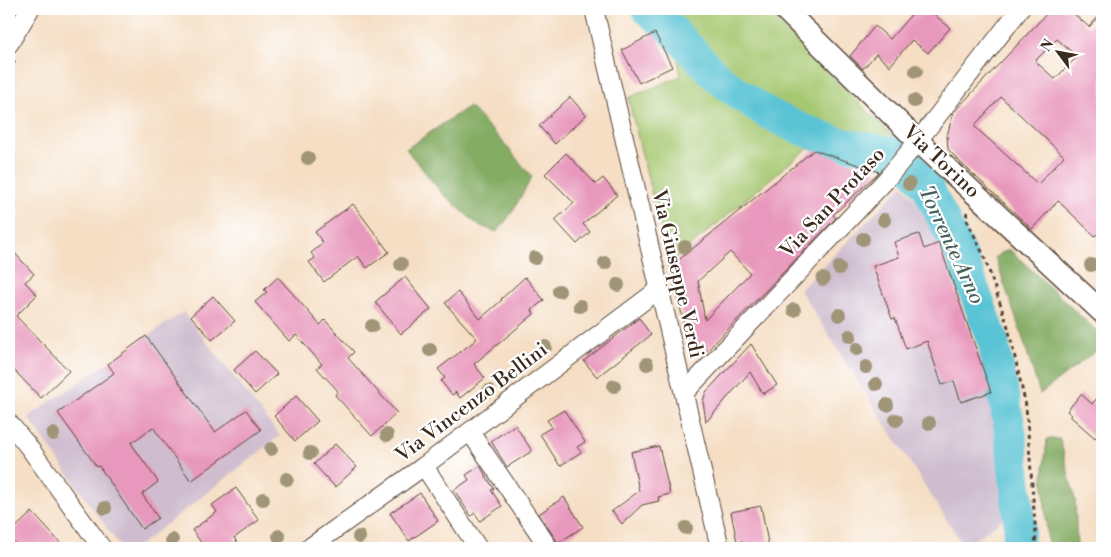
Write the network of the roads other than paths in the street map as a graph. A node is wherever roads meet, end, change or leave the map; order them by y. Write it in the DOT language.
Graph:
graph roads {
  1 [pos="30,9"];
  2 [pos="784,9"];
  3 [pos="1020,9"];
  4 [pos="594,10"];
  5 [pos="9,44"];
  6 [pos="914,146"];
  7 [pos="658,290"];
  8 [pos="1102,312"];
  9 [pos="684,393"];
  10 [pos="9,423"];
  11 [pos="470,432"];
  12 [pos="424,466"];
  13 [pos="102,548"];
  14 [pos="309,548"];
  15 [pos="478,548"];
  16 [pos="548,548"];
  17 [pos="720,548"];
  1 -- 5 [label="street"];
  2 -- 6 [label="main road, Via Torino"];
  3 -- 6 [label="street, Via San Protaso"];
  4 -- 7 [label="street, Via Giuseppe Verdi"];
  6 -- 8 [label="main road, Via Torino"];
  6 -- 9 [label="street, Via San Protaso"];
  7 -- 9 [label="street, Via Giuseppe Verdi"];
  7 -- 11 [label="street, Via Vincenzo Bellini"];
  9 -- 17 [label="street, Via Giuseppe Verdi"];
  10 -- 13 [label="street"];
  11 -- 12 [label="street, Via Vincenzo Bellini"];
  11 -- 16 [label="street"];
  12 -- 14 [label="street, Via Vincenzo Bellini"];
  12 -- 15 [label="street"];
}
